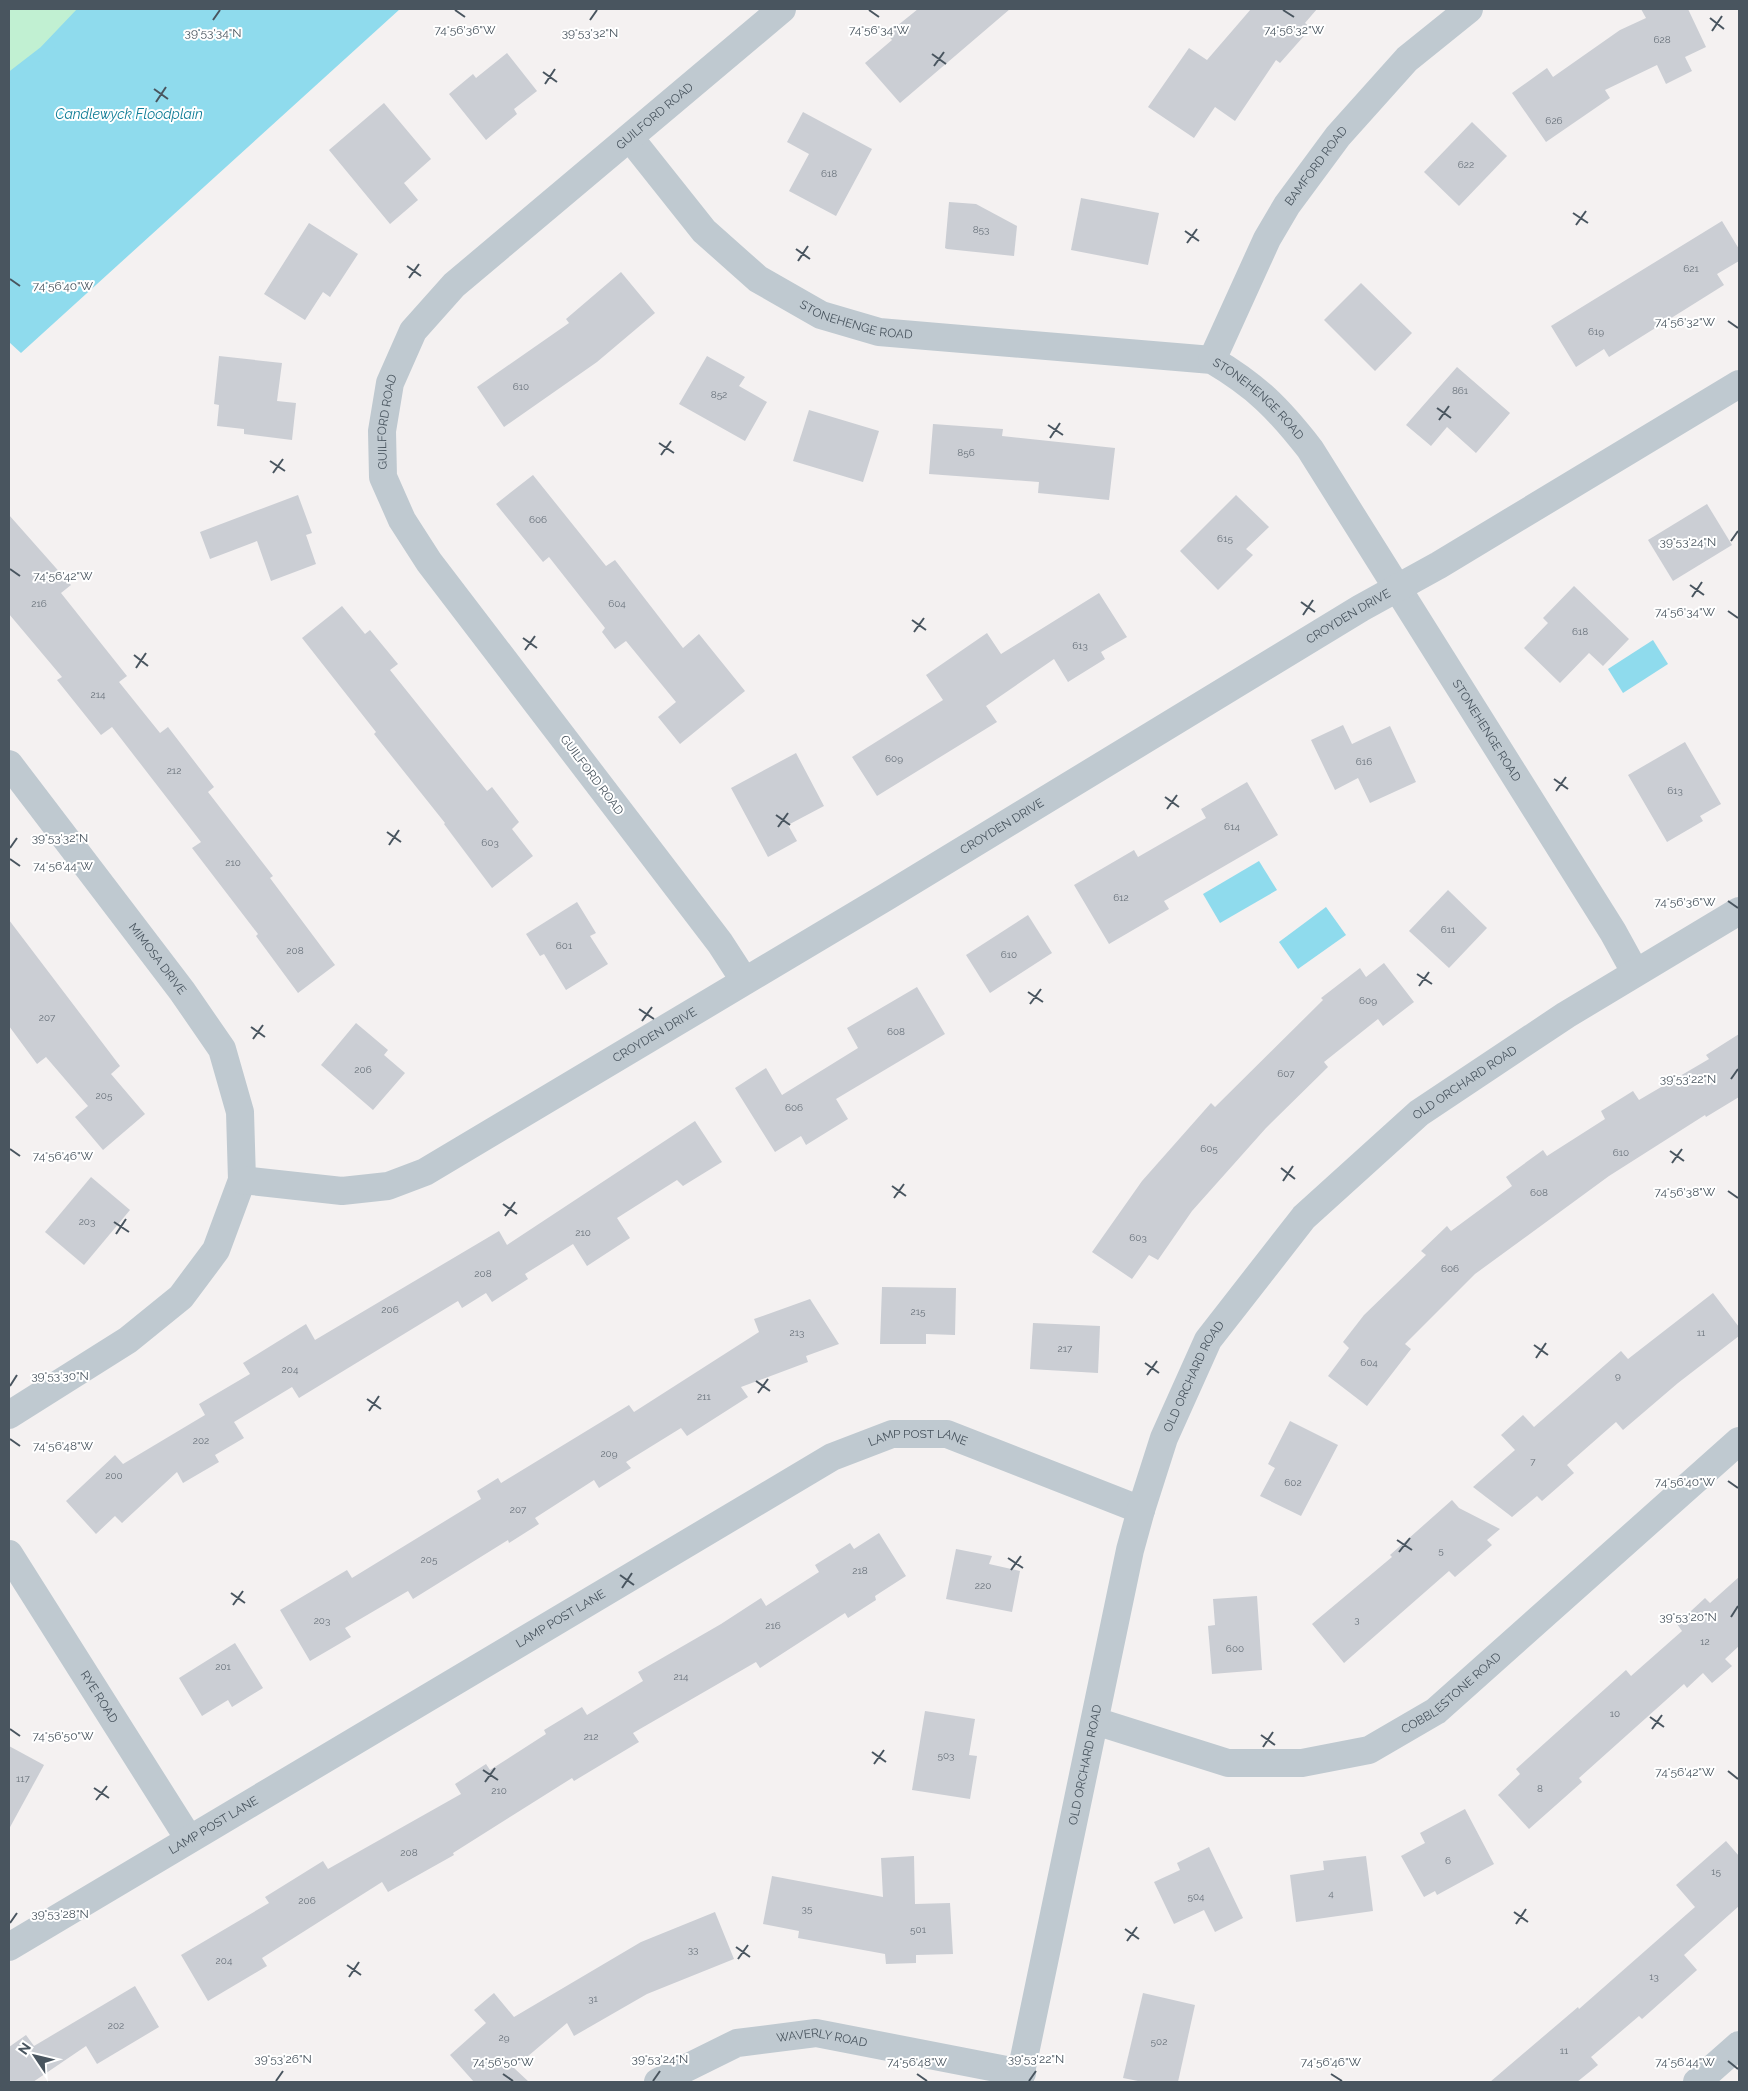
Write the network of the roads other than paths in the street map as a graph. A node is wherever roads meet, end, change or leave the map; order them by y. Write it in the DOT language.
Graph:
graph roads {
  1 [pos="782,9"];
  2 [pos="1469,9"];
  3 [pos="630,138"];
  4 [pos="1212,360"];
  5 [pos="1739,384"];
  6 [pos="1397,588"];
  7 [pos="9,764"];
  8 [pos="1739,911"];
  9 [pos="1635,972"];
  10 [pos="744,980"];
  11 [pos="242,1180"];
  12 [pos="9,1415"];
  13 [pos="1739,1441"];
  14 [pos="1141,1510"];
  15 [pos="9,1554"];
  16 [pos="1095,1721"];
  17 [pos="189,1839"];
  18 [pos="9,1947"];
  19 [pos="1739,2045"];
  20 [pos="1021,2078"];
  21 [pos="658,2082"];
  22 [pos="1697,2082"];
  1 -- 3 [label="street, GUILFORD ROAD"];
  2 -- 4 [label="street, BAMFORD ROAD"];
  3 -- 4 [label="street, STONEHENGE ROAD"];
  3 -- 10 [label="street, GUILFORD ROAD"];
  4 -- 6 [label="street, STONEHENGE ROAD"];
  5 -- 6 [label="street, CROYDEN DRIVE"];
  6 -- 9 [label="street, STONEHENGE ROAD"];
  6 -- 10 [label="street, CROYDEN DRIVE"];
  7 -- 11 [label="street, MIMOSA DRIVE"];
  8 -- 9 [label="street, OLD ORCHARD ROAD"];
  9 -- 14 [label="street, OLD ORCHARD ROAD"];
  10 -- 11 [label="street, CROYDEN DRIVE"];
  11 -- 12 [label="street"];
  13 -- 16 [label="street, COBBLESTONE ROAD"];
  14 -- 16 [label="street, OLD ORCHARD ROAD"];
  14 -- 17 [label="street, LAMP POST LANE"];
  15 -- 17 [label="street, RYE ROAD"];
  16 -- 20 [label="street, OLD ORCHARD ROAD"];
  17 -- 18 [label="street, LAMP POST LANE"];
  19 -- 22 [label="street"];
  20 -- 21 [label="street, WAVERLY ROAD"];
}
